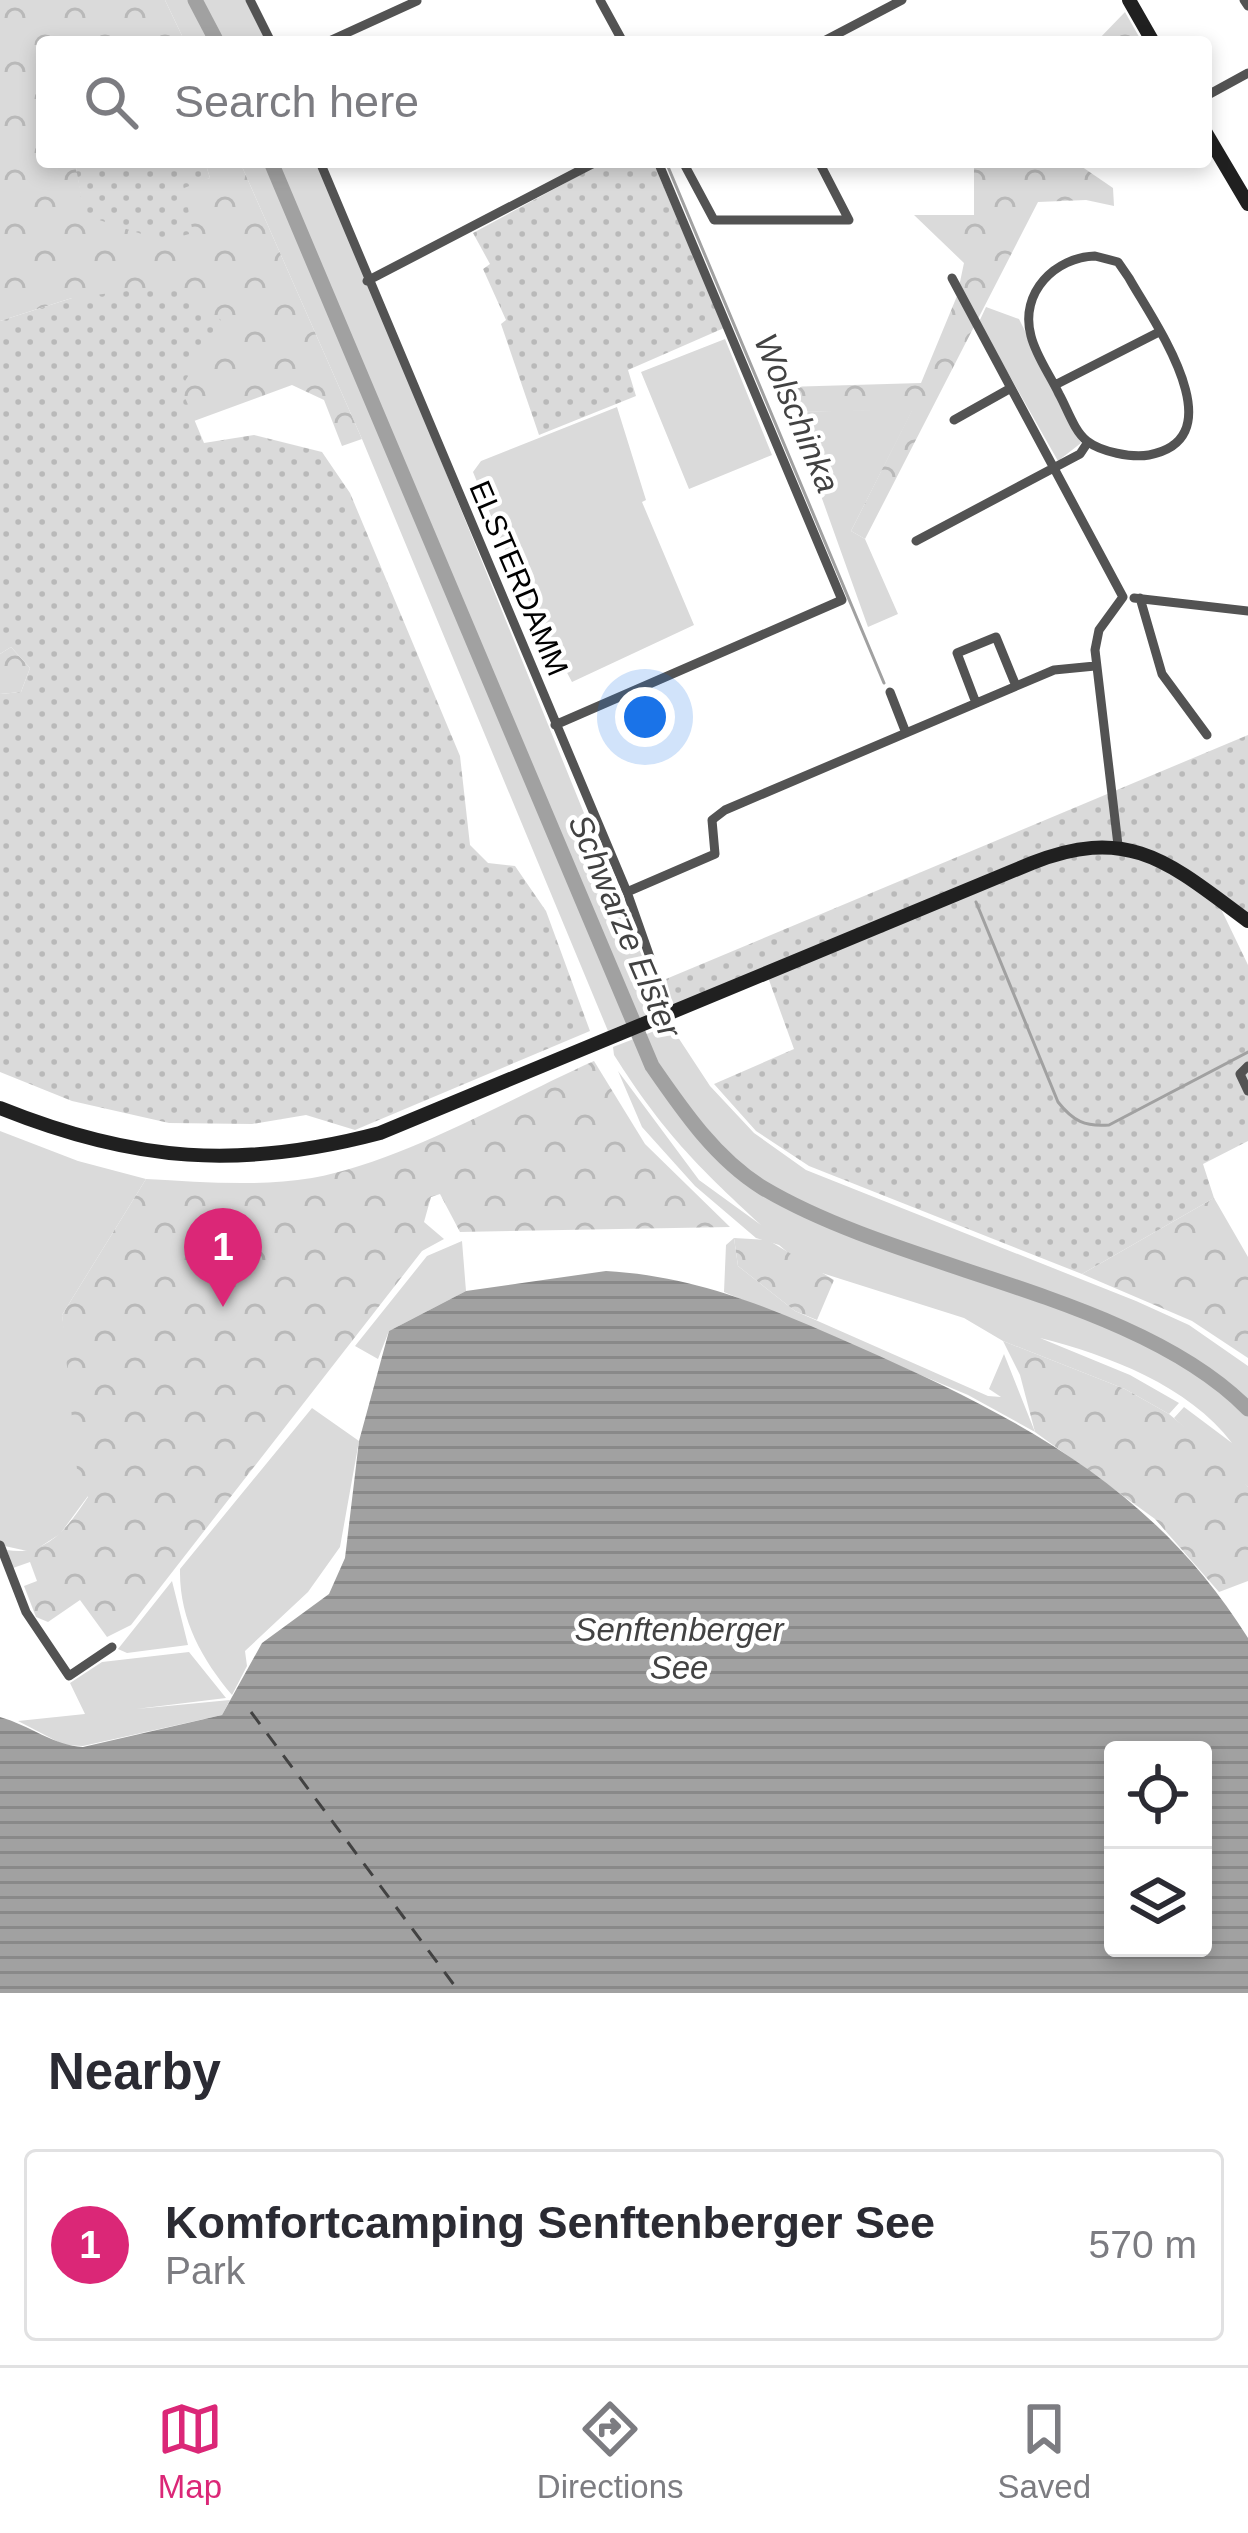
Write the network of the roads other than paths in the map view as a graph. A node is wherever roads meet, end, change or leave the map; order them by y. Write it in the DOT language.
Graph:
graph roads {
  1 [pos="250,0"];
  2 [pos="600,0"];
  3 [pos="902,0"];
  4 [pos="1129,0"];
  5 [pos="417,1"];
  6 [pos="268,36"];
  7 [pos="340,36"];
  8 [pos="620,36"];
  9 [pos="833,36"];
  10 [pos="1150,36"];
  11 [pos="1248,73"];
  12 [pos="1212,94"];
  13 [pos="1212,143"];
  14 [pos="322,168"];
  15 [pos="584,168"];
  16 [pos="661,168"];
  17 [pos="686,168"];
  18 [pos="822,168"];
  19 [pos="1248,204"];
  20 [pos="952,278"];
  21 [pos="367,281"];
  22 [pos="1159,332"];
  23 [pos="1055,385"];
  24 [pos="1011,388"];
  25 [pos="954,420"];
  26 [pos="1088,442"];
  27 [pos="1054,469"];
  28 [pos="916,541"];
  29 [pos="1123,597"];
  30 [pos="1140,598"];
  31 [pos="1248,611"];
  32 [pos="1095,666"];
  33 [pos="1016,686"];
  34 [pos="890,692"];
  35 [pos="976,703"];
  36 [pos="555,725"];
  37 [pos="906,734"];
  38 [pos="1208,735"];
  39 [pos="1118,845"];
  40 [pos="626,892"];
  41 [pos="1248,920"];
  42 [pos="664,1017"];
  43 [pos="1248,1066"];
  44 [pos="1248,1091"];
  45 [pos="0,1108"];
  46 [pos="0,1545"];
  47 [pos="112,1647"];
  1 -- 6 [label="street"];
  2 -- 8 [label="street"];
  3 -- 9 [label="street"];
  4 -- 10 [label="street"];
  5 -- 7 [label="street"];
  11 -- 12 [label="street"];
  13 -- 19 [label="street"];
  14 -- 21 [label="street, ELSTERDAMM"];
  15 -- 21 [label="street"];
  16 -- 36 [label="street"];
  17 -- 18 [label="street"];
  20 -- 24 [label="street"];
  21 -- 36 [label="street, ELSTERDAMM"];
  22 -- 23 [label="street"];
  22 -- 23 [label="street"];
  22 -- 26 [label="street"];
  23 -- 26 [label="street"];
  24 -- 25 [label="street"];
  24 -- 27 [label="street"];
  26 -- 27 [label="street"];
  27 -- 28 [label="street"];
  27 -- 29 [label="street"];
  29 -- 30 [label="street"];
  29 -- 32 [label="street"];
  30 -- 31 [label="street"];
  30 -- 38 [label="street"];
  32 -- 33 [label="street"];
  32 -- 39 [label="street"];
  33 -- 35 [label="street"];
  33 -- 35 [label="street"];
  34 -- 37 [label="street"];
  35 -- 37 [label="street"];
  36 -- 40 [label="street, ELSTERDAMM"];
  37 -- 40 [label="street"];
  39 -- 41 [label="street"];
  39 -- 42 [label="street"];
  40 -- 42 [label="street, ELSTERDAMM"];
  42 -- 45 [label="street"];
  43 -- 44 [label="street"];
  46 -- 47 [label="street"];
}
